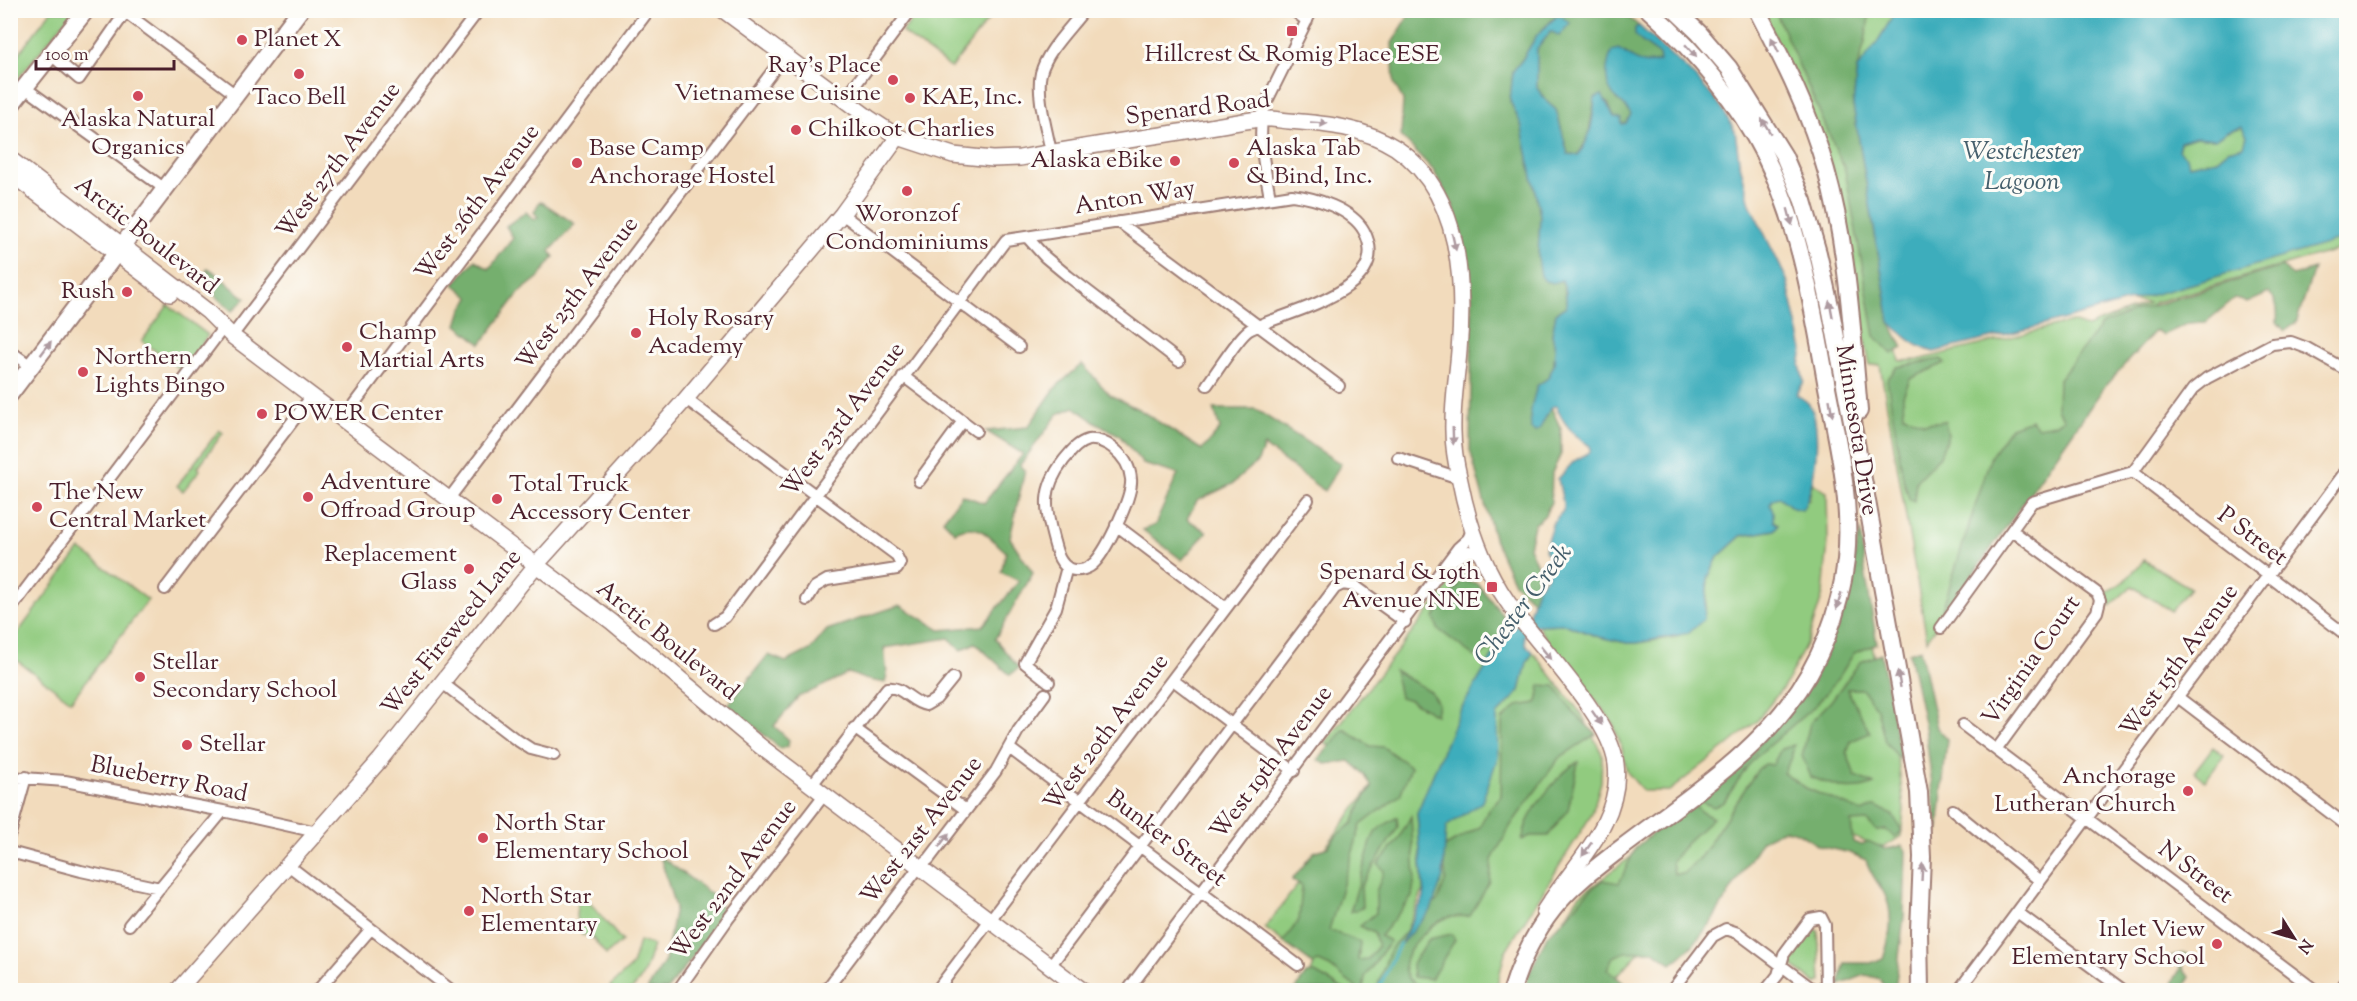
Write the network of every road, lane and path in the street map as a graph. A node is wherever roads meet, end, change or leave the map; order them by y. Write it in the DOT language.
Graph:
graph roads {
  1 [pos="86,10"];
  2 [pos="300,10"];
  3 [pos="479,10"];
  4 [pos="649,10"];
  5 [pos="723,10"];
  6 [pos="910,10"];
  7 [pos="1084,10"];
  8 [pos="1293,10"];
  9 [pos="1649,10"];
  10 [pos="1675,10"];
  11 [pos="1757,10"];
  12 [pos="126,11"];
  13 [pos="1309,16"];
  14 [pos="50,54"];
  15 [pos="784,56"];
  16 [pos="24,87"];
  17 [pos="236,95"];
  18 [pos="844,100"];
  19 [pos="10,106"];
  20 [pos="1261,118"];
  21 [pos="898,137"];
  22 [pos="1051,152"];
  23 [pos="10,159"];
  24 [pos="10,173"];
  25 [pos="165,189"];
  26 [pos="1270,198"];
  27 [pos="842,214"];
  28 [pos="1119,222"];
  29 [pos="1027,237"];
  30 [pos="1006,240"];
  31 [pos="119,250"];
  32 [pos="958,302"];
  33 [pos="1258,327"];
  34 [pos="228,332"];
  35 [pos="1019,346"];
  36 [pos="10,351"];
  37 [pos="1179,361"];
  38 [pos="32,366"];
  39 [pos="2346,370"];
  40 [pos="903,376"];
  41 [pos="1207,385"];
  42 [pos="1339,386"];
  43 [pos="10,394"];
  44 [pos="311,397"];
  45 [pos="686,399"];
  46 [pos="342,420"];
  47 [pos="963,421"];
  48 [pos="976,431"];
  49 [pos="1398,458"];
  50 [pos="2346,471"];
  51 [pos="2133,472"];
  52 [pos="1459,478"];
  53 [pos="919,481"];
  54 [pos="1865,490"];
  55 [pos="815,494"];
  56 [pos="448,500"];
  57 [pos="1308,500"];
  58 [pos="1116,525"];
  59 [pos="1473,528"];
  60 [pos="2013,531"];
  61 [pos="1482,554"];
  62 [pos="1450,561"];
  63 [pos="536,565"];
  64 [pos="1067,567"];
  65 [pos="2269,576"];
  66 [pos="165,589"];
  67 [pos="807,600"];
  68 [pos="1226,608"];
  69 [pos="10,610"];
  70 [pos="1405,622"];
  71 [pos="714,624"];
  72 [pos="1941,628"];
  73 [pos="2346,635"];
  74 [pos="953,678"];
  75 [pos="1173,681"];
  76 [pos="441,682"];
  77 [pos="1049,682"];
  78 [pos="1045,694"];
  79 [pos="2179,698"];
  80 [pos="1963,724"];
  81 [pos="1232,725"];
  82 [pos="854,729"];
  83 [pos="1009,748"];
  84 [pos="1997,749"];
  85 [pos="554,755"];
  86 [pos="1294,771"];
  87 [pos="10,777"];
  88 [pos="26,777"];
  89 [pos="811,786"];
  90 [pos="824,795"];
  91 [pos="1081,802"];
  92 [pos="966,810"];
  93 [pos="1953,810"];
  94 [pos="223,811"];
  95 [pos="2089,819"];
  96 [pos="2346,825"];
  97 [pos="317,832"];
  98 [pos="10,834"];
  99 [pos="1140,846"];
  100 [pos="10,852"];
  101 [pos="288,866"];
  102 [pos="920,867"];
  103 [pos="2040,881"];
  104 [pos="160,888"];
  105 [pos="1201,892"];
  106 [pos="2017,912"];
  107 [pos="990,920"];
  108 [pos="129,925"];
  109 [pos="370,930"];
  110 [pos="1919,930"];
  111 [pos="1526,951"];
  112 [pos="1298,965"];
  113 [pos="1780,965"];
  114 [pos="1050,966"];
  115 [pos="2346,980"];
  116 [pos="178,990"];
  117 [pos="318,990"];
  118 [pos="452,990"];
  119 [pos="678,990"];
  120 [pos="826,990"];
  121 [pos="937,990"];
  122 [pos="1082,990"];
  123 [pos="1128,990"];
  124 [pos="1512,990"];
  125 [pos="1672,990"];
  126 [pos="1766,990"];
  127 [pos="1814,990"];
  128 [pos="1826,990"];
  129 [pos="1912,990"];
  130 [pos="1920,990"];
  131 [pos="1959,990"];
  132 [pos="2122,990"];
  133 [pos="2315,990"];
  134 [pos="2339,990"];
  1 -- 14 [label="main road"];
  2 -- 17 [label="main road"];
  3 -- 34 [label="street, West 27th Avenue"];
  4 -- 46 [label="street, West 26th Avenue"];
  5 -- 15 [label="main road, Spenard Road"];
  6 -- 18 [label="street"];
  7 -- 22 [label="street"];
  8 -- 13 [label="street"];
  9 -- 111 [label="main road, Minnesota Drive, one-way"];
  54 -- 10 [label="main road, Minnesota Drive, one-way"];
  54 -- 11 [label="main road, one-way"];
  12 -- 14 [label="street"];
  12 -- 17 [label="street"];
  13 -- 20 [label="street"];
  14 -- 16 [label="main road"];
  15 -- 18 [label="main road, Spenard Road"];
  15 -- 56 [label="street, West 25th Avenue"];
  16 -- 19 [label="main road"];
  16 -- 25 [label="street"];
  17 -- 25 [label="main road"];
  18 -- 21 [label="main road, Spenard Road"];
  20 -- 22 [label="main road, Spenard Road"];
  20 -- 26 [label="street"];
  20 -- 52 [label="main road, Spenard Road, one-way"];
  21 -- 22 [label="main road, Spenard Road"];
  21 -- 27 [label="main road, West Fireweed Lane"];
  23 -- 31 [label="main road, Arctic Boulevard"];
  24 -- 31 [label="main road, Arctic Boulevard"];
  25 -- 31 [label="main road"];
  26 -- 28 [label="street, Anton Way"];
  26 -- 33 [label="street, Anton Way"];
  27 -- 32 [label="street"];
  27 -- 45 [label="main road, West Fireweed Lane"];
  28 -- 29 [label="street, Anton Way"];
  28 -- 33 [label="street"];
  29 -- 30 [label="street, Anton Way"];
  29 -- 37 [label="street"];
  30 -- 32 [label="street, West 23rd Avenue"];
  31 -- 34 [label="main road, Arctic Boulevard"];
  38 -- 31 [label="main road, one-way"];
  32 -- 35 [label="street"];
  32 -- 40 [label="street, West 23rd Avenue"];
  33 -- 41 [label="street, Anton Way"];
  33 -- 42 [label="street"];
  34 -- 44 [label="main road, Arctic Boulevard"];
  34 -- 69 [label="street, West 27th Avenue"];
  36 -- 38 [label="street"];
  38 -- 43 [label="main road"];
  39 -- 51 [label="street"];
  40 -- 47 [label="street"];
  40 -- 55 [label="street, West 23rd Avenue"];
  44 -- 46 [label="main road, Arctic Boulevard"];
  44 -- 66 [label="street"];
  45 -- 55 [label="street"];
  45 -- 63 [label="main road, West Fireweed Lane"];
  46 -- 56 [label="main road, Arctic Boulevard"];
  47 -- 48 [label="street"];
  47 -- 53 [label="street"];
  49 -- 52 [label="street"];
  50 -- 65 [label="street, West 15th Avenue"];
  51 -- 60 [label="street"];
  51 -- 65 [label="street, P Street"];
  52 -- 59 [label="main road, Spenard Road"];
  110 -- 54 [label="main road, Minnesota Drive, one-way"];
  55 -- 67 [label="street"];
  55 -- 71 [label="street, West 23rd Avenue"];
  56 -- 63 [label="main road, Arctic Boulevard"];
  57 -- 68 [label="street, West 20th Avenue"];
  58 -- 64 [label="street"];
  58 -- 64 [label="street"];
  58 -- 68 [label="street"];
  59 -- 61 [label="main road, Spenard Road"];
  59 -- 62 [label="street, West 19th Avenue"];
  60 -- 72 [label="street"];
  60 -- 84 [label="street, Virginia Court"];
  61 -- 62 [label="street"];
  61 -- 111 [label="main road, Spenard Road, one-way"];
  62 -- 70 [label="street, West 19th Avenue"];
  63 -- 76 [label="main road, West Fireweed Lane"];
  63 -- 89 [label="main road, Arctic Boulevard"];
  64 -- 77 [label="street"];
  65 -- 73 [label="street, P Street"];
  65 -- 79 [label="street, West 15th Avenue"];
  68 -- 75 [label="street, West 20th Avenue"];
  70 -- 81 [label="street"];
  70 -- 86 [label="street, West 19th Avenue"];
  74 -- 82 [label="street, West 22nd Avenue"];
  75 -- 81 [label="street"];
  75 -- 91 [label="street, West 20th Avenue"];
  76 -- 85 [label="street"];
  76 -- 97 [label="main road, West Fireweed Lane"];
  78 -- 83 [label="street, West 21st Avenue"];
  79 -- 95 [label="street, West 15th Avenue"];
  79 -- 96 [label="street"];
  80 -- 84 [label="street, N Street"];
  81 -- 86 [label="street"];
  81 -- 99 [label="street"];
  82 -- 89 [label="street, West 22nd Avenue"];
  82 -- 92 [label="street"];
  83 -- 91 [label="street, Bunker Street"];
  83 -- 92 [label="street, West 21st Avenue"];
  84 -- 95 [label="street, N Street"];
  86 -- 105 [label="street, West 19th Avenue"];
  87 -- 88 [label="street, Blueberry Road"];
  88 -- 94 [label="street, Blueberry Road"];
  88 -- 98 [label="street"];
  89 -- 90 [label="main road, Arctic Boulevard"];
  90 -- 102 [label="main road, Arctic Boulevard"];
  90 -- 119 [label="street, West 22nd Avenue"];
  91 -- 99 [label="street, Bunker Street"];
  91 -- 107 [label="street, West 20th Avenue"];
  102 -- 92 [label="street, West 21st Avenue, one-way"];
  93 -- 103 [label="street"];
  94 -- 97 [label="street, Blueberry Road"];
  94 -- 104 [label="street"];
  95 -- 103 [label="street, West 15th Avenue"];
  95 -- 133 [label="street, N Street"];
  97 -- 101 [label="main road, West Fireweed Lane"];
  99 -- 105 [label="street, Bunker Street"];
  99 -- 114 [label="street"];
  100 -- 104 [label="street"];
  101 -- 109 [label="street"];
  101 -- 116 [label="main road, West Fireweed Lane"];
  102 -- 107 [label="main road, Arctic Boulevard"];
  102 -- 120 [label="street, West 21st Avenue"];
  103 -- 106 [label="street, West 15th Avenue"];
  104 -- 108 [label="street"];
  105 -- 112 [label="street, Bunker Street"];
  105 -- 123 [label="street, West 19th Avenue"];
  106 -- 131 [label="street, West 15th Avenue"];
  106 -- 132 [label="street"];
  107 -- 114 [label="main road, Arctic Boulevard"];
  107 -- 121 [label="street, West 20th Avenue"];
  109 -- 117 [label="street"];
  109 -- 118 [label="street"];
  110 -- 129 [label="main road"];
  110 -- 130 [label="main road, Minnesota Drive"];
  111 -- 124 [label="main road, Minnesota Drive"];
  113 -- 125 [label="street"];
  113 -- 126 [label="street"];
  113 -- 127 [label="street"];
  113 -- 128 [label="street"];
  114 -- 122 [label="main road, Arctic Boulevard"];
  115 -- 134 [label="street"];
}
